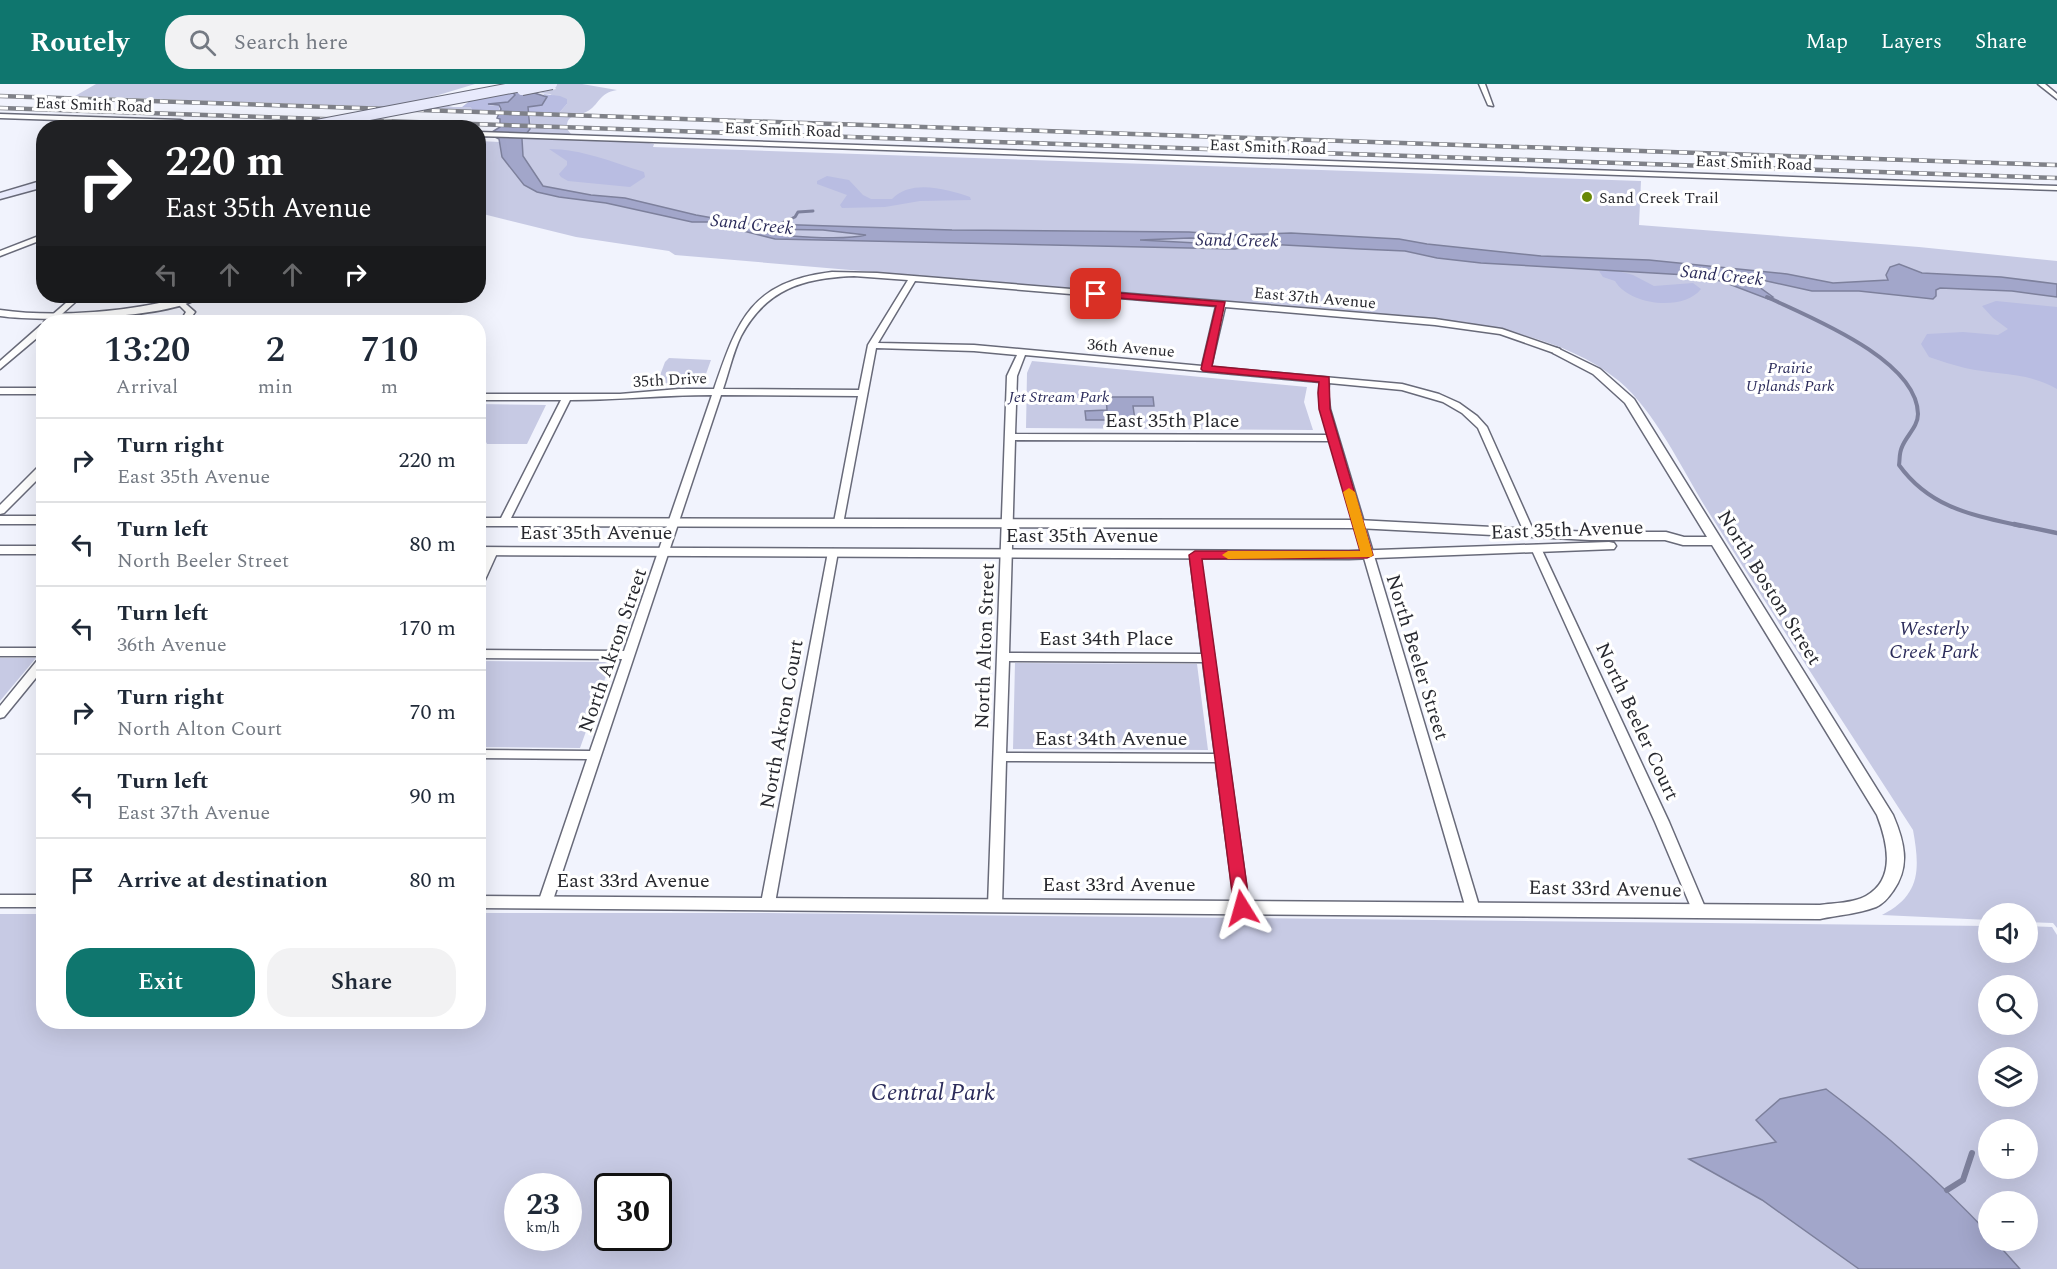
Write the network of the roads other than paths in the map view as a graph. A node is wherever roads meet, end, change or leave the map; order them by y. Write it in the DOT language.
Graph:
graph roads {
  1 [pos="532,84"];
  2 [pos="552,84"];
  3 [pos="1482,84"];
  4 [pos="2041,84"];
  5 [pos="2057,97"];
  6 [pos="1491,105"];
  7 [pos="0,116"];
  8 [pos="120,120"];
  9 [pos="343,120"];
  10 [pos="365,120"];
  11 [pos="0,122"];
  12 [pos="36,123"];
  13 [pos="486,134"];
  14 [pos="36,180"];
  15 [pos="36,185"];
  16 [pos="2057,188"];
  17 [pos="0,189"];
  18 [pos="0,196"];
  19 [pos="36,239"];
  20 [pos="0,254"];
  21 [pos="850,273"];
  22 [pos="913,278"];
  23 [pos="70,303"];
  24 [pos="170,303"];
  25 [pos="181,303"];
  26 [pos="1221,304"];
  27 [pos="0,312"];
  28 [pos="56,315"];
  29 [pos="110,315"];
  30 [pos="110,315"];
  31 [pos="189,315"];
  32 [pos="36,334"];
  33 [pos="872,345"];
  34 [pos="1557,351"];
  35 [pos="1022,352"];
  36 [pos="0,366"];
  37 [pos="1206,369"];
  38 [pos="1325,380"];
  39 [pos="0,391"];
  40 [pos="36,391"];
  41 [pos="718,392"];
  42 [pos="863,393"];
  43 [pos="486,397"];
  44 [pos="567,397"];
  45 [pos="1010,437"];
  46 [pos="1334,438"];
  47 [pos="36,474"];
  48 [pos="0,511"];
  49 [pos="0,520"];
  50 [pos="36,520"];
  51 [pos="674,521"];
  52 [pos="486,522"];
  53 [pos="504,522"];
  54 [pos="839,522"];
  55 [pos="1007,523"];
  56 [pos="1358,524"];
  57 [pos="1529,532"];
  58 [pos="1683,541"];
  59 [pos="1715,541"];
  60 [pos="1536,548"];
  61 [pos="0,550"];
  62 [pos="36,550"];
  63 [pos="486,551"];
  64 [pos="494,551"];
  65 [pos="664,552"];
  66 [pos="833,552"];
  67 [pos="1006,554"];
  68 [pos="1195,555"];
  69 [pos="1367,555"];
  70 [pos="486,566"];
  71 [pos="0,652"];
  72 [pos="36,652"];
  73 [pos="486,654"];
  74 [pos="629,655"];
  75 [pos="1003,657"];
  76 [pos="1209,658"];
  77 [pos="36,670"];
  78 [pos="0,714"];
  79 [pos="486,754"];
  80 [pos="595,755"];
  81 [pos="1000,757"];
  82 [pos="1222,758"];
  83 [pos="1893,879"];
  84 [pos="0,901"];
  85 [pos="36,901"];
  86 [pos="486,902"];
  87 [pos="545,903"];
  88 [pos="768,903"];
  89 [pos="995,906"];
  90 [pos="1242,908"];
  91 [pos="1473,909"];
  92 [pos="1700,912"];
  1 -- 9 [label="main road, bridge"];
  2 -- 10 [label="main road, bridge"];
  3 -- 6 [label="street"];
  4 -- 5 [label="street"];
  7 -- 8 [label="street, East Smith Road"];
  11 -- 12 [label="street, East Smith Road"];
  13 -- 16 [label="street, East Smith Road"];
  14 -- 17 [label="main road"];
  15 -- 18 [label="main road"];
  19 -- 20 [label="street"];
  21 -- 22 [label="street, East 37th Avenue"];
  21 -- 41 [label="street, North Akron Street"];
  22 -- 26 [label="street, East 37th Avenue"];
  22 -- 33 [label="street"];
  23 -- 28 [label="street"];
  24 -- 29 [label="street"];
  25 -- 31 [label="street"];
  26 -- 34 [label="street, East 37th Avenue"];
  26 -- 37 [label="street"];
  27 -- 28 [label="street"];
  28 -- 30 [label="street"];
  32 -- 36 [label="street"];
  33 -- 35 [label="street, 36th Avenue"];
  33 -- 42 [label="street"];
  34 -- 59 [label="street, North Boston Street"];
  35 -- 37 [label="street, 36th Avenue"];
  35 -- 45 [label="street, North Alton Street"];
  37 -- 38 [label="street, 36th Avenue"];
  38 -- 46 [label="street, North Beeler Street"];
  38 -- 57 [label="street, 36th Avenue"];
  39 -- 40 [label="street"];
  41 -- 42 [label="street, 35th Drive"];
  41 -- 44 [label="street, 35th Drive"];
  41 -- 51 [label="street, North Akron Street"];
  42 -- 54 [label="street"];
  43 -- 44 [label="street, 35th Drive"];
  44 -- 53 [label="street"];
  45 -- 46 [label="street, East 35th Place"];
  45 -- 55 [label="street, North Alton Street"];
  46 -- 56 [label="street, North Beeler Street"];
  47 -- 48 [label="street"];
  49 -- 50 [label="street"];
  51 -- 53 [label="street, East 35th Avenue"];
  51 -- 54 [label="street, East 35th Avenue"];
  51 -- 65 [label="street, North Akron Street"];
  52 -- 53 [label="street, East 35th Avenue"];
  54 -- 55 [label="street, East 35th Avenue"];
  55 -- 56 [label="street, East 35th Avenue"];
  55 -- 67 [label="street, North Alton Street"];
  56 -- 57 [label="street, East 35th Avenue"];
  56 -- 69 [label="street, North Beeler Street"];
  57 -- 58 [label="street, East 35th Avenue"];
  58 -- 59 [label="street, East 35th Avenue"];
  58 -- 60 [label="street, East 35th Avenue"];
  59 -- 83 [label="street, North Boston Street"];
  60 -- 69 [label="street, East 35th Avenue"];
  60 -- 92 [label="street, North Beeler Court"];
  61 -- 62 [label="street"];
  63 -- 64 [label="street, East 35th Avenue"];
  64 -- 65 [label="street, East 35th Avenue"];
  64 -- 70 [label="street"];
  65 -- 66 [label="street, East 35th Avenue"];
  65 -- 74 [label="street, North Akron Street"];
  66 -- 67 [label="street, East 35th Avenue"];
  66 -- 88 [label="street, North Akron Court"];
  67 -- 68 [label="street, East 35th Avenue"];
  67 -- 75 [label="street, North Alton Street"];
  68 -- 69 [label="street, East 35th Avenue"];
  68 -- 76 [label="street"];
  69 -- 91 [label="street, North Beeler Street"];
  71 -- 72 [label="street"];
  73 -- 74 [label="street"];
  74 -- 80 [label="street, North Akron Street"];
  75 -- 76 [label="street, East 34th Place"];
  75 -- 81 [label="street, North Alton Street"];
  76 -- 82 [label="street"];
  77 -- 78 [label="street"];
  79 -- 80 [label="street"];
  80 -- 87 [label="street, North Akron Street"];
  81 -- 82 [label="street, East 34th Avenue"];
  81 -- 89 [label="street, North Alton Street"];
  82 -- 90 [label="street"];
  83 -- 92 [label="street, East 33rd Avenue"];
  84 -- 85 [label="street"];
  86 -- 87 [label="street, East 33rd Avenue"];
  87 -- 88 [label="street, East 33rd Avenue"];
  88 -- 89 [label="street, East 33rd Avenue"];
  89 -- 90 [label="street, East 33rd Avenue"];
  90 -- 91 [label="street, East 33rd Avenue"];
  91 -- 92 [label="street, East 33rd Avenue"];
}
